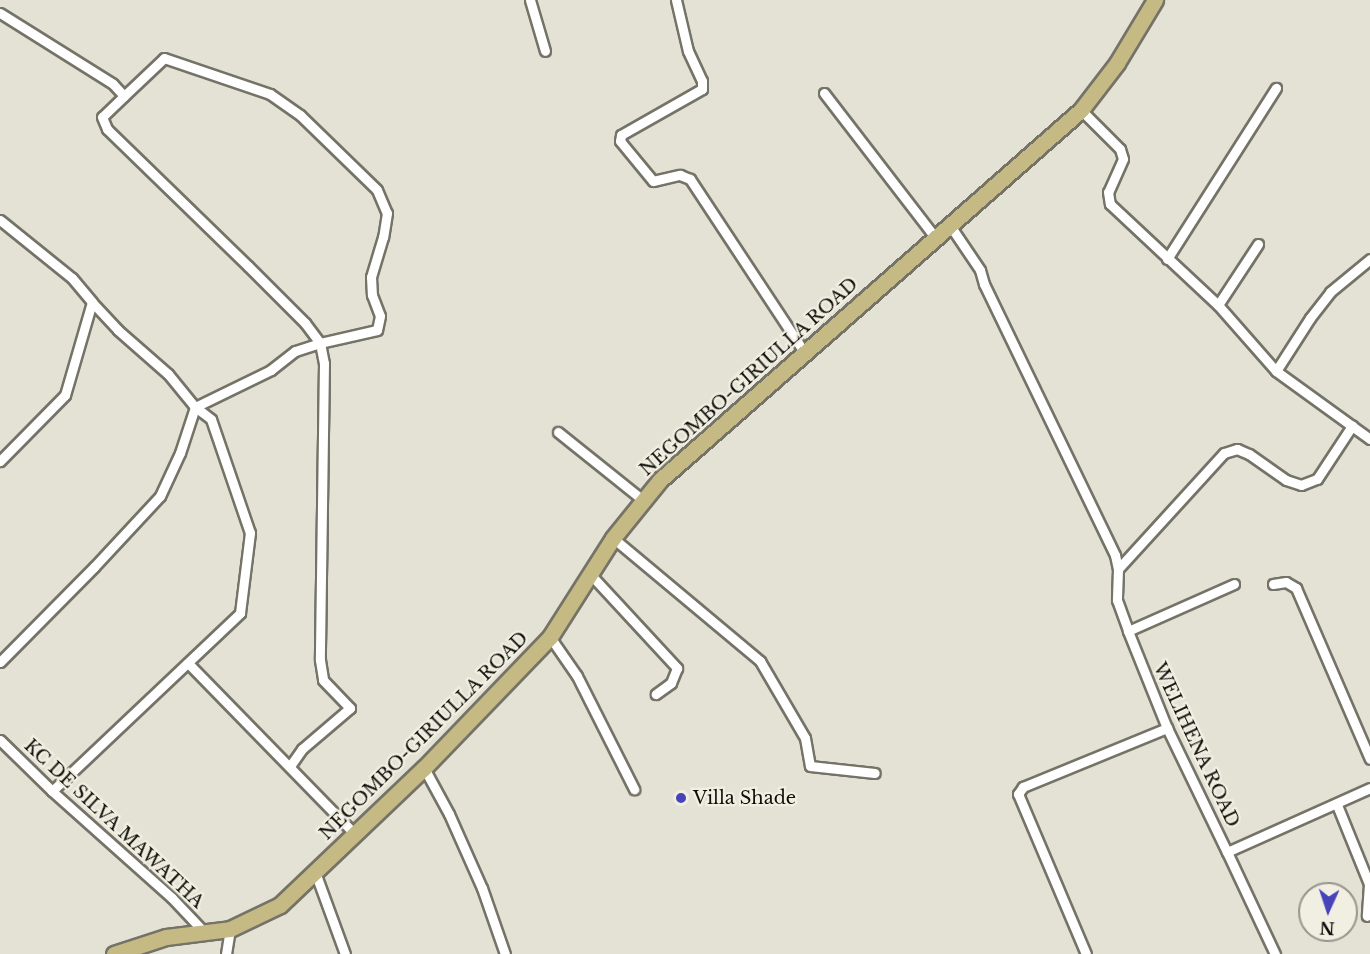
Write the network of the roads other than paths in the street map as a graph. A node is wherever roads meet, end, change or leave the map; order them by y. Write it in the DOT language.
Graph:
graph roads {
  1 [pos="530,0"];
  2 [pos="676,0"];
  3 [pos="1155,0"];
  4 [pos="0,13"];
  5 [pos="545,51"];
  6 [pos="1276,88"];
  7 [pos="824,93"];
  8 [pos="124,96"];
  9 [pos="1080,110"];
  10 [pos="0,220"];
  11 [pos="949,224"];
  12 [pos="935,237"];
  13 [pos="1258,244"];
  14 [pos="1167,259"];
  15 [pos="1370,259"];
  16 [pos="92,302"];
  17 [pos="1218,304"];
  18 [pos="320,343"];
  19 [pos="804,352"];
  20 [pos="1276,371"];
  21 [pos="195,407"];
  22 [pos="1352,426"];
  23 [pos="558,432"];
  24 [pos="1370,439"];
  25 [pos="0,461"];
  26 [pos="643,500"];
  27 [pos="613,538"];
  28 [pos="1118,569"];
  29 [pos="591,575"];
  30 [pos="1234,584"];
  31 [pos="1273,585"];
  32 [pos="1128,631"];
  33 [pos="550,637"];
  34 [pos="0,662"];
  35 [pos="188,663"];
  36 [pos="656,694"];
  37 [pos="1167,729"];
  38 [pos="0,740"];
  39 [pos="1370,759"];
  40 [pos="290,766"];
  41 [pos="424,768"];
  42 [pos="875,773"];
  43 [pos="1370,788"];
  44 [pos="634,789"];
  45 [pos="52,791"];
  46 [pos="1337,805"];
  47 [pos="355,834"];
  48 [pos="1227,852"];
  49 [pos="315,872"];
  50 [pos="1367,916"];
  51 [pos="230,929"];
  52 [pos="204,932"];
  53 [pos="114,954"];
  54 [pos="226,954"];
  55 [pos="345,954"];
  56 [pos="505,954"];
  57 [pos="1086,954"];
  58 [pos="1275,954"];
  1 -- 5 [label="street"];
  2 -- 19 [label="street"];
  3 -- 9 [label="main road, NEGOMBO-GIRIULLA ROAD"];
  4 -- 8 [label="street"];
  6 -- 14 [label="street"];
  7 -- 12 [label="street"];
  8 -- 18 [label="street"];
  8 -- 18 [label="street"];
  9 -- 11 [label="main road, NEGOMBO-GIRIULLA ROAD"];
  9 -- 14 [label="street"];
  10 -- 16 [label="street"];
  11 -- 12 [label="main road, NEGOMBO-GIRIULLA ROAD"];
  11 -- 28 [label="street, WELIHENA ROAD"];
  12 -- 19 [label="main road, NEGOMBO-GIRIULLA ROAD"];
  13 -- 17 [label="street"];
  14 -- 17 [label="street"];
  15 -- 20 [label="street"];
  16 -- 21 [label="street"];
  16 -- 25 [label="street"];
  17 -- 20 [label="street"];
  18 -- 21 [label="street"];
  18 -- 40 [label="street"];
  19 -- 26 [label="main road, NEGOMBO-GIRIULLA ROAD"];
  20 -- 22 [label="street"];
  21 -- 34 [label="street"];
  21 -- 35 [label="street"];
  22 -- 24 [label="street"];
  22 -- 28 [label="street"];
  23 -- 26 [label="street"];
  26 -- 27 [label="main road, NEGOMBO-GIRIULLA ROAD"];
  27 -- 29 [label="main road, NEGOMBO-GIRIULLA ROAD"];
  27 -- 42 [label="street"];
  28 -- 32 [label="street, WELIHENA ROAD"];
  29 -- 33 [label="main road, NEGOMBO-GIRIULLA ROAD"];
  29 -- 36 [label="street"];
  30 -- 32 [label="street"];
  31 -- 39 [label="street"];
  32 -- 37 [label="street, WELIHENA ROAD"];
  33 -- 41 [label="main road, NEGOMBO-GIRIULLA ROAD"];
  33 -- 44 [label="street"];
  35 -- 40 [label="street"];
  35 -- 45 [label="street"];
  37 -- 48 [label="street, WELIHENA ROAD"];
  37 -- 57 [label="street"];
  38 -- 45 [label="street, KC DE SILVA MAWATHA"];
  40 -- 47 [label="street"];
  41 -- 47 [label="main road, NEGOMBO-GIRIULLA ROAD"];
  41 -- 56 [label="street"];
  43 -- 46 [label="street, WELIHENA ROAD"];
  45 -- 52 [label="street, KC DE SILVA MAWATHA"];
  46 -- 48 [label="street, WELIHENA ROAD"];
  46 -- 50 [label="street"];
  47 -- 49 [label="main road, NEGOMBO-GIRIULLA ROAD"];
  48 -- 58 [label="street"];
  49 -- 51 [label="main road, NEGOMBO-GIRIULLA ROAD"];
  49 -- 55 [label="street"];
  51 -- 52 [label="main road, NEGOMBO-GIRIULLA ROAD"];
  51 -- 54 [label="street"];
  52 -- 53 [label="main road, NEGOMBO-GIRIULLA ROAD"];
}
